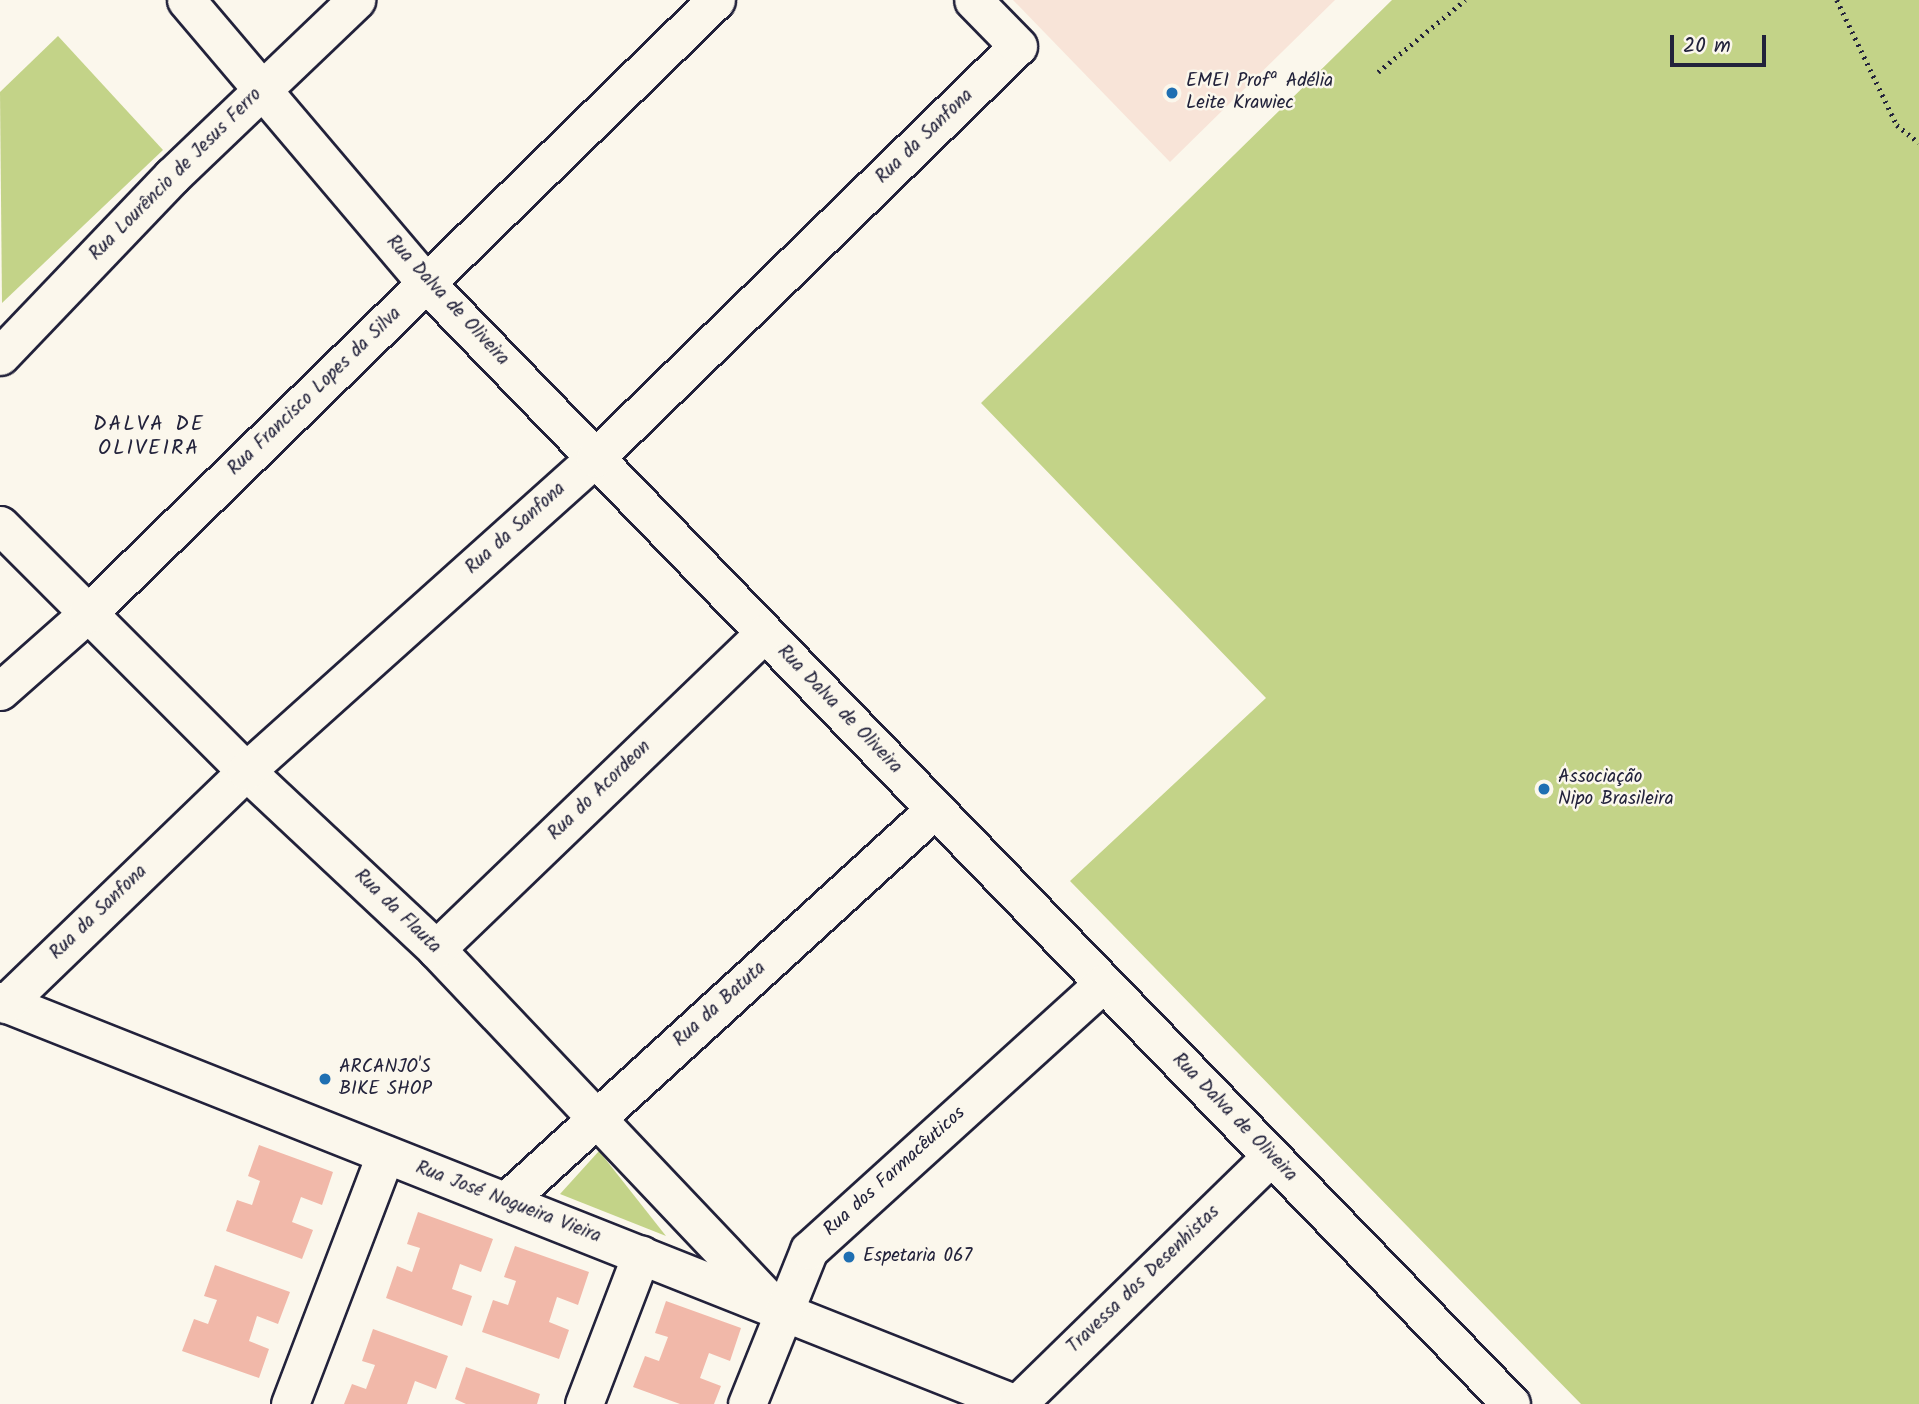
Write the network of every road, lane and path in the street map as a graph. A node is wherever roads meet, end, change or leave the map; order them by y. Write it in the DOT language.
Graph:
graph roads {
  1 [pos="186,0"];
  2 [pos="356,0"];
  3 [pos="716,0"];
  4 [pos="973,0"];
  5 [pos="1465,0"];
  6 [pos="1837,0"];
  7 [pos="1378,72"];
  8 [pos="263,87"];
  9 [pos="1919,143"];
  10 [pos="426,283"];
  11 [pos="0,356"];
  12 [pos="595,458"];
  13 [pos="0,525"];
  14 [pos="87,614"];
  15 [pos="764,632"];
  16 [pos="0,691"];
  17 [pos="246,771"];
  18 [pos="935,809"];
  19 [pos="436,948"];
  20 [pos="1103,983"];
  21 [pos="3,1002"];
  22 [pos="593,1120"];
  23 [pos="385,1155"];
  24 [pos="1271,1156"];
  25 [pos="506,1201"];
  26 [pos="640,1255"];
  27 [pos="781,1313"];
  28 [pos="290,1404"];
  29 [pos="584,1404"];
  30 [pos="747,1404"];
  31 [pos="1017,1404"];
  32 [pos="1511,1404"];
  1 -- 8 [label="street, Rua Dalva de Oliveira"];
  2 -- 8 [label="street, Rua Lourêncio de Jesus Ferro"];
  3 -- 10 [label="street, Rua Francisco Lopes da Silva"];
  4 -- 12 [label="street, Rua da Sanfona"];
  5 -- 7 [label="path"];
  6 -- 9 [label="path"];
  8 -- 10 [label="street, Rua Dalva de Oliveira"];
  8 -- 11 [label="street, Rua Lourêncio de Jesus Ferro"];
  10 -- 12 [label="street, Rua Dalva de Oliveira"];
  10 -- 14 [label="street, Rua Francisco Lopes da Silva"];
  12 -- 15 [label="street, Rua Dalva de Oliveira"];
  12 -- 17 [label="street, Rua da Sanfona"];
  13 -- 14 [label="street, Rua da Flauta"];
  14 -- 16 [label="street, Rua Francisco Lopes da Silva"];
  14 -- 17 [label="street, Rua da Flauta"];
  15 -- 18 [label="street, Rua Dalva de Oliveira"];
  15 -- 19 [label="street, Rua do Acordeon"];
  17 -- 19 [label="street, Rua da Flauta"];
  17 -- 21 [label="street, Rua da Sanfona"];
  18 -- 20 [label="street, Rua Dalva de Oliveira"];
  18 -- 22 [label="street, Rua da Batuta"];
  19 -- 22 [label="street, Rua da Flauta"];
  20 -- 24 [label="street, Rua Dalva de Oliveira"];
  20 -- 27 [label="street, Rua dos Farmacêuticos"];
  21 -- 23 [label="street, Rua José Nogueira Vieira"];
  22 -- 25 [label="street, Rua da Batuta"];
  22 -- 27 [label="street, Rua da Flauta"];
  23 -- 25 [label="street, Rua José Nogueira Vieira"];
  23 -- 28 [label="street"];
  24 -- 31 [label="street, Travessa dos Desenhistas"];
  24 -- 32 [label="street, Rua Dalva de Oliveira"];
  25 -- 26 [label="street, Rua José Nogueira Vieira"];
  26 -- 27 [label="street, Rua José Nogueira Vieira"];
  26 -- 29 [label="street"];
  27 -- 30 [label="street, Rua dos Farmacêuticos"];
  27 -- 31 [label="street, Rua José Nogueira Vieira"];
}
